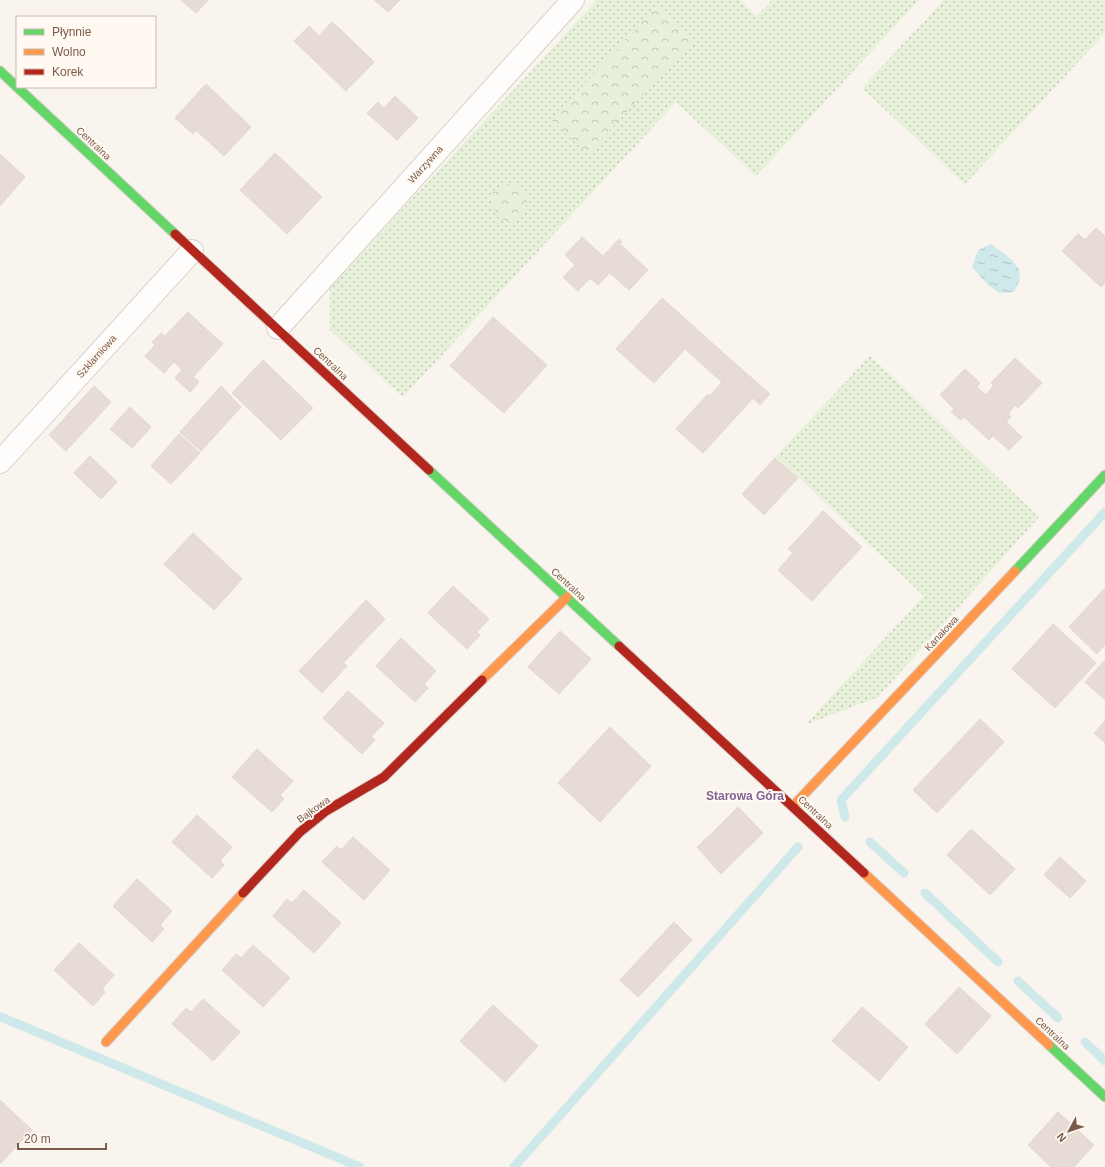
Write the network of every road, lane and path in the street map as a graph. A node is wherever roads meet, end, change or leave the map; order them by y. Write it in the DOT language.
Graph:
graph roads {
  1 [pos="573,0"];
  2 [pos="0,71"];
  3 [pos="16,86"];
  4 [pos="18,88"];
  5 [pos="192,251"];
  6 [pos="278,328"];
  7 [pos="0,462"];
  8 [pos="1105,475"];
  9 [pos="567,597"];
  10 [pos="793,806"];
  11 [pos="106,1042"];
  12 [pos="1105,1097"];
  1 -- 6 [label="street, Warzywna"];
  2 -- 3 [label="street, Centralna"];
  4 -- 5 [label="street, Centralna"];
  5 -- 6 [label="street, Centralna"];
  5 -- 7 [label="street, Szklarniowa"];
  6 -- 9 [label="street, Centralna"];
  8 -- 10 [label="street, Kanałowa"];
  9 -- 10 [label="street, Centralna"];
  9 -- 11 [label="street, Bajkowa"];
  10 -- 12 [label="street, Centralna"];
}
